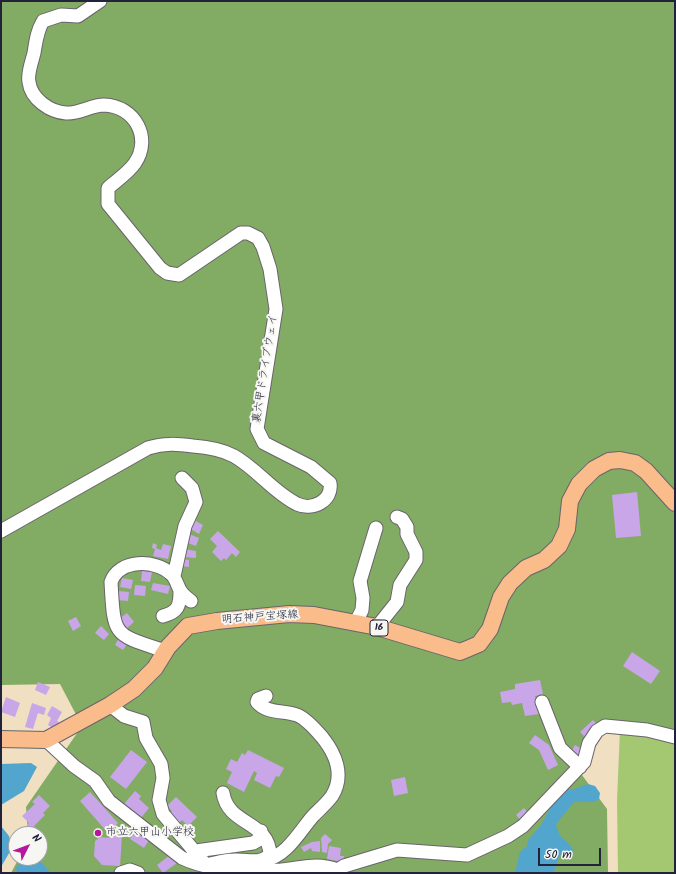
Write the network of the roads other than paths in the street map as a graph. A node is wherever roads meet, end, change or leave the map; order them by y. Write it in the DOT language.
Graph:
graph roads {
  1 [pos="100,1"];
  2 [pos="182,478"];
  3 [pos="675,503"];
  4 [pos="397,517"];
  5 [pos="376,528"];
  6 [pos="1,531"];
  7 [pos="174,576"];
  8 [pos="180,591"];
  9 [pos="191,601"];
  10 [pos="162,616"];
  11 [pos="356,622"];
  12 [pos="377,627"];
  13 [pos="165,651"];
  14 [pos="266,696"];
  15 [pos="542,702"];
  16 [pos="110,705"];
  17 [pos="675,737"];
  18 [pos="1,739"];
  19 [pos="46,740"];
  20 [pos="580,768"];
  21 [pos="223,793"];
  22 [pos="261,831"];
  23 [pos="196,851"];
  24 [pos="265,860"];
  25 [pos="213,869"];
  26 [pos="237,872"];
  27 [pos="339,872"];
  28 [pos="121,873"];
  29 [pos="138,873"];
  1 -- 6 [label="street, 裏六甲ドライブウェイ"];
  2 -- 7 [label="street"];
  3 -- 12 [label="main road, 明石神戸宝塚線 / 16"];
  4 -- 12 [label="street"];
  5 -- 11 [label="street"];
  7 -- 8 [label="street"];
  7 -- 13 [label="street"];
  8 -- 9 [label="street"];
  8 -- 10 [label="street"];
  11 -- 12 [label="main road, 明石神戸宝塚線 / 16"];
  11 -- 13 [label="main road, 明石神戸宝塚線 / 16"];
  13 -- 16 [label="main road, 明石神戸宝塚線 / 16"];
  14 -- 24 [label="street"];
  15 -- 20 [label="street"];
  16 -- 19 [label="main road, 明石神戸宝塚線 / 16"];
  16 -- 23 [label="street"];
  17 -- 20 [label="street"];
  18 -- 19 [label="main road, 明石神戸宝塚線 / 16"];
  19 -- 25 [label="street"];
  20 -- 27 [label="street"];
  21 -- 22 [label="street"];
  22 -- 23 [label="street"];
  22 -- 24 [label="street"];
  23 -- 25 [label="street"];
  24 -- 25 [label="street"];
  25 -- 26 [label="street"];
  26 -- 27 [label="street"];
  28 -- 29 [label="street"];
}
